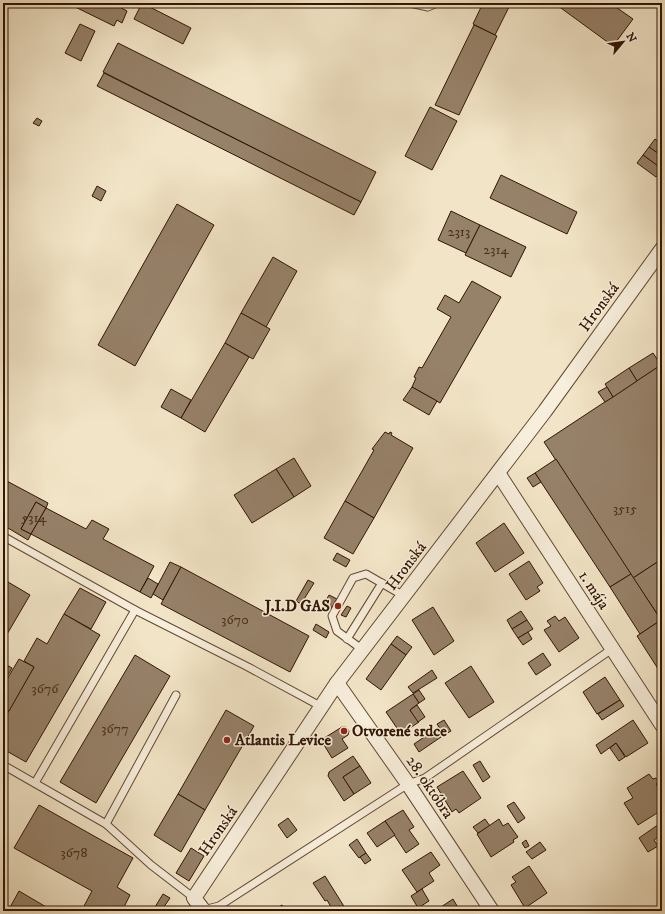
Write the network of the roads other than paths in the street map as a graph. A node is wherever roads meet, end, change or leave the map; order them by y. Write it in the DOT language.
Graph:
graph roads {
  1 [pos="410,3"];
  2 [pos="437,3"];
  3 [pos="662,249"];
  4 [pos="498,473"];
  5 [pos="3,539"];
  6 [pos="382,583"];
  7 [pos="404,596"];
  8 [pos="135,610"];
  9 [pos="347,639"];
  10 [pos="363,650"];
  11 [pos="612,650"];
  12 [pos="338,683"];
  13 [pos="176,695"];
  14 [pos="322,707"];
  15 [pos="662,725"];
  16 [pos="3,765"];
  17 [pos="35,783"];
  18 [pos="408,784"];
  19 [pos="106,824"];
  20 [pos="194,898"];
  21 [pos="202,911"];
  22 [pos="492,911"];
  1 -- 2 [label="lane"];
  3 -- 4 [label="street, Hronská"];
  4 -- 7 [label="street, Hronská"];
  4 -- 11 [label="street, 1. mája"];
  5 -- 8 [label="lane"];
  6 -- 7 [label="lane"];
  6 -- 9 [label="lane"];
  6 -- 9 [label="lane"];
  7 -- 10 [label="street, Hronská"];
  8 -- 14 [label="lane"];
  8 -- 17 [label="lane"];
  9 -- 10 [label="lane"];
  10 -- 12 [label="street, Hronská"];
  11 -- 15 [label="street, 1. mája"];
  11 -- 18 [label="lane"];
  12 -- 14 [label="street, Hronská"];
  12 -- 18 [label="street, 28. októbra"];
  13 -- 19 [label="lane"];
  14 -- 20 [label="street, Hronská"];
  16 -- 17 [label="lane"];
  17 -- 19 [label="lane"];
  18 -- 21 [label="lane"];
  18 -- 22 [label="street, 28. októbra"];
  19 -- 20 [label="lane"];
  20 -- 21 [label="street"];
}
